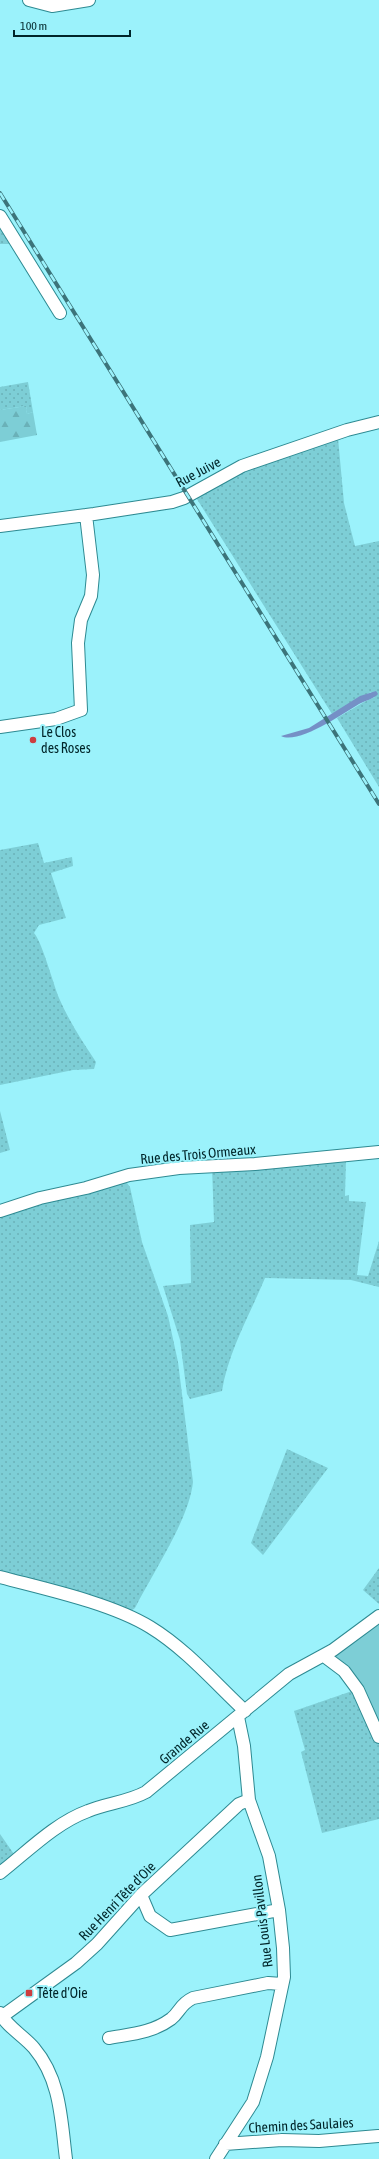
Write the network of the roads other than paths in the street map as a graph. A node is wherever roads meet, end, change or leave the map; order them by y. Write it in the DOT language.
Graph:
graph roads {
  1 [pos="29,0"];
  2 [pos="89,0"];
  3 [pos="0,216"];
  4 [pos="60,314"];
  5 [pos="379,422"];
  6 [pos="86,515"];
  7 [pos="0,526"];
  8 [pos="0,727"];
  9 [pos="379,1152"];
  10 [pos="0,1211"];
  11 [pos="0,1578"];
  12 [pos="379,1616"];
  13 [pos="324,1656"];
  14 [pos="242,1714"];
  15 [pos="379,1737"];
  16 [pos="249,1800"];
  17 [pos="0,1873"];
  18 [pos="141,1895"];
  19 [pos="279,1910"];
  20 [pos="282,1984"];
  21 [pos="0,2016"];
  22 [pos="109,2038"];
  23 [pos="378,2136"];
  24 [pos="225,2144"];
  25 [pos="66,2159"];
  26 [pos="216,2159"];
  1 -- 2 [label="street"];
  3 -- 4 [label="street"];
  5 -- 6 [label="street, Rue Juive"];
  6 -- 7 [label="street, Rue Juive"];
  6 -- 8 [label="street"];
  9 -- 10 [label="street, Rue des Trois Ormeaux"];
  11 -- 14 [label="street"];
  12 -- 13 [label="street, Grande Rue"];
  13 -- 14 [label="street, Grande Rue"];
  13 -- 15 [label="street"];
  14 -- 16 [label="street, Rue Louis Pavillon"];
  14 -- 17 [label="street, Grande Rue"];
  16 -- 18 [label="street, Rue Henri Tête d'Oie"];
  16 -- 19 [label="street, Rue Louis Pavillon"];
  18 -- 19 [label="street"];
  18 -- 21 [label="street, Rue Henri Tête d'Oie"];
  19 -- 20 [label="street, Rue Louis Pavillon"];
  20 -- 22 [label="street"];
  20 -- 24 [label="street, Rue Louis Pavillon"];
  21 -- 25 [label="street"];
  23 -- 24 [label="street, Chemin des Saulaies"];
  24 -- 26 [label="street, Rue Louis Pavillon"];
}
